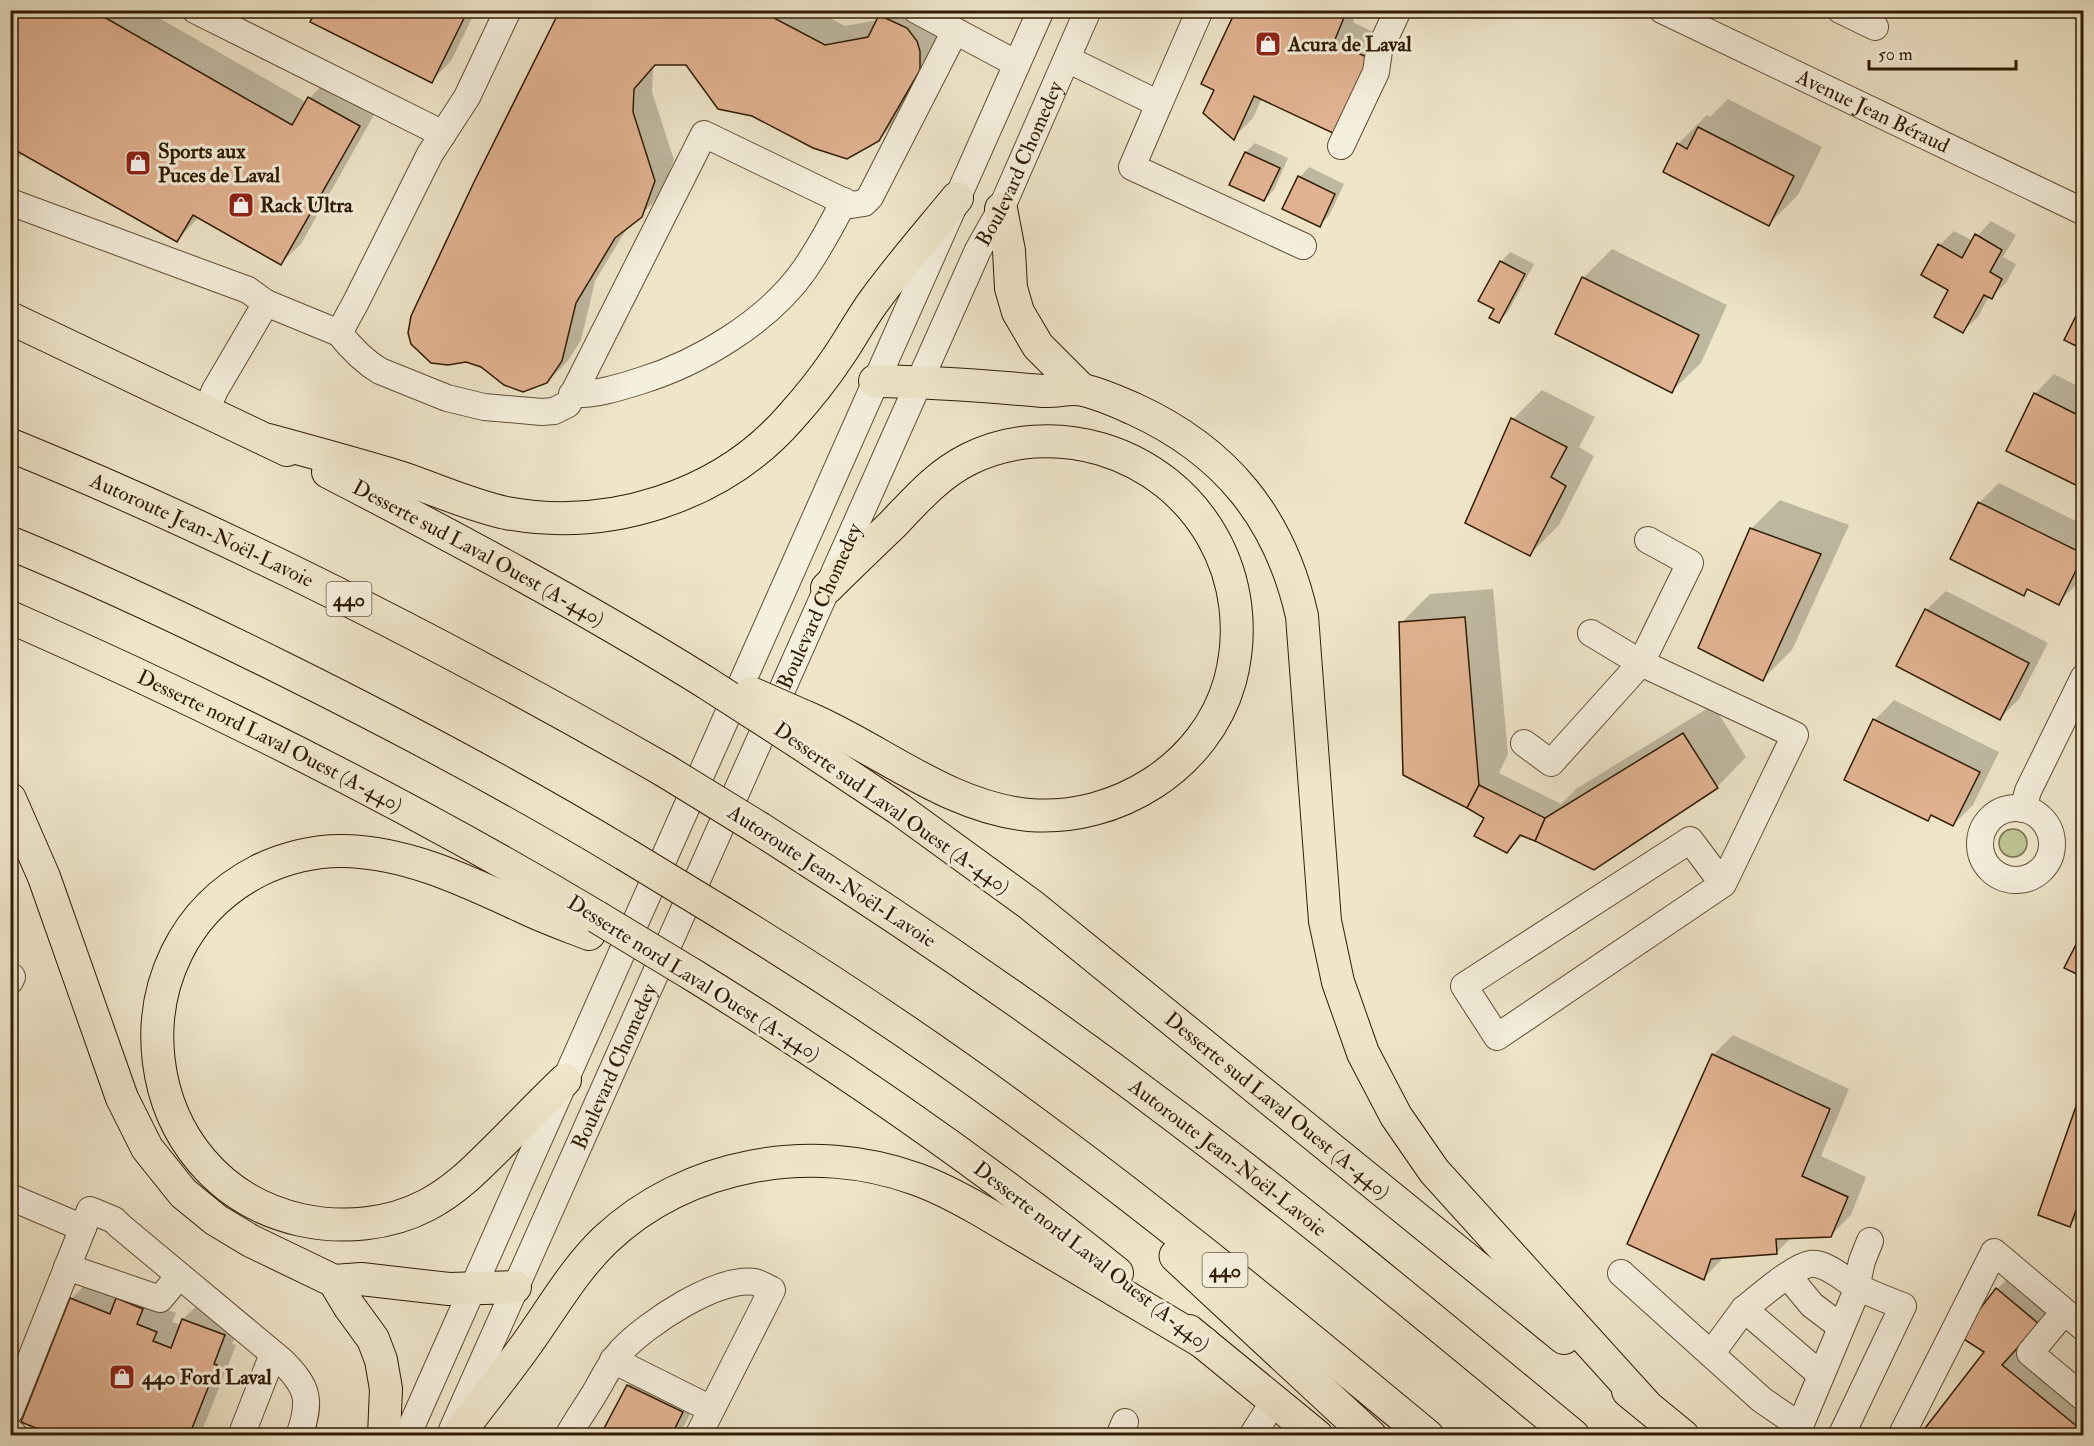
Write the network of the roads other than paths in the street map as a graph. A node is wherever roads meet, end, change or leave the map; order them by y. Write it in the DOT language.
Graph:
graph roads {
  1 [pos="195,10"];
  2 [pos="508,10"];
  3 [pos="916,10"];
  4 [pos="1041,10"];
  5 [pos="1088,10"];
  6 [pos="1200,10"];
  7 [pos="1398,10"];
  8 [pos="1662,10"];
  9 [pos="1840,10"];
  10 [pos="1875,27"];
  11 [pos="956,31"];
  12 [pos="1066,59"];
  13 [pos="1017,63"];
  14 [pos="1159,104"];
  15 [pos="443,134"];
  16 [pos="1341,146"];
  17 [pos="957,198"];
  18 [pos="843,201"];
  19 [pos="10,202"];
  20 [pos="1001,209"];
  21 [pos="2084,212"];
  22 [pos="1303,246"];
  23 [pos="266,303"];
  24 [pos="10,318"];
  25 [pos="339,333"];
  26 [pos="875,381"];
  27 [pos="919,382"];
  28 [pos="1081,389"];
  29 [pos="572,394"];
  30 [pos="206,411"];
  31 [pos="268,440"];
  32 [pos="10,445"];
  33 [pos="1648,540"];
  34 [pos="10,543"];
  35 [pos="827,588"];
  36 [pos="10,617"];
  37 [pos="1591,633"];
  38 [pos="1641,663"];
  39 [pos="2084,677"];
  40 [pos="803,730"];
  41 [pos="1524,743"];
  42 [pos="10,799"];
  43 [pos="2023,809"];
  44 [pos="1723,884"];
  45 [pos="593,925"];
  46 [pos="564,1080"];
  47 [pos="1018,1110"];
  48 [pos="10,1197"];
  49 [pos="83,1228"];
  50 [pos="1870,1241"];
  51 [pos="67,1267"];
  52 [pos="1621,1273"];
  53 [pos="179,1276"];
  54 [pos="1788,1276"];
  55 [pos="334,1281"];
  56 [pos="1856,1286"];
  57 [pos="515,1287"];
  58 [pos="473,1289"];
  59 [pos="1744,1309"];
  60 [pos="2064,1312"];
  61 [pos="1841,1327"];
  62 [pos="2084,1328"];
  63 [pos="1204,1343"];
  64 [pos="273,1354"];
  65 [pos="1711,1354"];
  66 [pos="614,1360"];
  67 [pos="1821,1375"];
  68 [pos="2084,1398"];
  69 [pos="1274,1401"];
  70 [pos="1645,1404"];
  71 [pos="711,1409"];
  72 [pos="10,1411"];
  73 [pos="1547,1414"];
  74 [pos="10,1431"];
  75 [pos="1798,1431"];
  76 [pos="15,1436"];
  77 [pos="241,1436"];
  78 [pos="299,1436"];
  79 [pos="384,1436"];
  80 [pos="407,1436"];
  81 [pos="450,1436"];
  82 [pos="457,1436"];
  83 [pos="568,1436"];
  84 [pos="698,1436"];
  85 [pos="1252,1436"];
  86 [pos="1317,1436"];
  87 [pos="1370,1436"];
  88 [pos="1427,1436"];
  89 [pos="1573,1436"];
  90 [pos="1578,1436"];
  91 [pos="1683,1436"];
  92 [pos="1841,1436"];
  93 [pos="1901,1436"];
  1 -- 15 [label="street"];
  2 -- 15 [label="street"];
  3 -- 11 [label="street"];
  4 -- 13 [label="street, Boulevard Chomedey"];
  5 -- 12 [label="street, Boulevard Chomedey"];
  6 -- 14 [label="street"];
  7 -- 16 [label="street"];
  8 -- 21 [label="street, Avenue Jean Béraud"];
  9 -- 10 [label="street"];
  11 -- 13 [label="street"];
  11 -- 18 [label="street"];
  12 -- 14 [label="street"];
  12 -- 20 [label="street, Boulevard Chomedey"];
  13 -- 17 [label="street, Boulevard Chomedey"];
  14 -- 22 [label="street"];
  15 -- 25 [label="street"];
  17 -- 26 [label="street, Boulevard Chomedey"];
  17 -- 31 [label="main road"];
  18 -- 29 [label="street"];
  18 -- 29 [label="street"];
  19 -- 23 [label="street"];
  20 -- 27 [label="street, Boulevard Chomedey"];
  20 -- 28 [label="main road"];
  23 -- 25 [label="street"];
  23 -- 30 [label="street"];
  24 -- 30 [label="main road, Desserte sud Laval Ouest (A-440)"];
  25 -- 29 [label="street"];
  26 -- 27 [label="main road"];
  26 -- 46 [label="street, Boulevard Chomedey"];
  27 -- 28 [label="main road"];
  27 -- 35 [label="street, Boulevard Chomedey"];
  28 -- 70 [label="main road"];
  30 -- 31 [label="main road, Desserte sud Laval Ouest (A-440)"];
  31 -- 40 [label="main road, Desserte sud Laval Ouest (A-440), bridge"];
  32 -- 73 [label="highway, Autoroute Jean-Noël-Lavoie / 440, bridge"];
  33 -- 38 [label="street"];
  34 -- 47 [label="highway, 440, bridge"];
  35 -- 40 [label="main road"];
  35 -- 57 [label="street, Boulevard Chomedey"];
  36 -- 45 [label="main road, Desserte nord Laval Ouest (A-440)"];
  37 -- 38 [label="street"];
  38 -- 41 [label="street"];
  38 -- 44 [label="street"];
  39 -- 43 [label="street"];
  40 -- 70 [label="main road, Desserte sud Laval Ouest (A-440)"];
  42 -- 55 [label="main road"];
  44 -- 44 [label="street"];
  45 -- 46 [label="main road"];
  45 -- 63 [label="main road, Desserte nord Laval Ouest (A-440), bridge"];
  46 -- 58 [label="street, Boulevard Chomedey"];
  47 -- 87 [label="highway"];
  47 -- 88 [label="highway, 440"];
  48 -- 49 [label="street"];
  49 -- 51 [label="street"];
  49 -- 53 [label="street"];
  50 -- 56 [label="street"];
  51 -- 53 [label="street"];
  51 -- 72 [label="street"];
  52 -- 65 [label="street"];
  53 -- 64 [label="street"];
  54 -- 56 [label="street"];
  54 -- 59 [label="street"];
  54 -- 61 [label="street"];
  55 -- 58 [label="main road"];
  55 -- 79 [label="main road"];
  56 -- 61 [label="street"];
  56 -- 92 [label="street"];
  57 -- 58 [label="main road"];
  57 -- 81 [label="street, Boulevard Chomedey"];
  58 -- 80 [label="street, Boulevard Chomedey"];
  59 -- 65 [label="street"];
  59 -- 67 [label="street"];
  60 -- 62 [label="street"];
  60 -- 68 [label="street"];
  60 -- 93 [label="street"];
  61 -- 67 [label="street"];
  63 -- 69 [label="main road, Desserte nord Laval Ouest (A-440)"];
  63 -- 82 [label="main road"];
  64 -- 77 [label="street"];
  64 -- 78 [label="street"];
  65 -- 75 [label="street"];
  66 -- 71 [label="street"];
  66 -- 71 [label="street"];
  66 -- 83 [label="street"];
  67 -- 75 [label="street"];
  69 -- 85 [label="street"];
  69 -- 86 [label="main road, Desserte nord Laval Ouest (A-440)"];
  70 -- 91 [label="main road, Desserte sud Laval Ouest (A-440)"];
  71 -- 84 [label="street"];
  73 -- 89 [label="highway, Autoroute Jean-Noël-Lavoie / 440"];
  73 -- 90 [label="highway"];
  74 -- 76 [label="street"];
}
